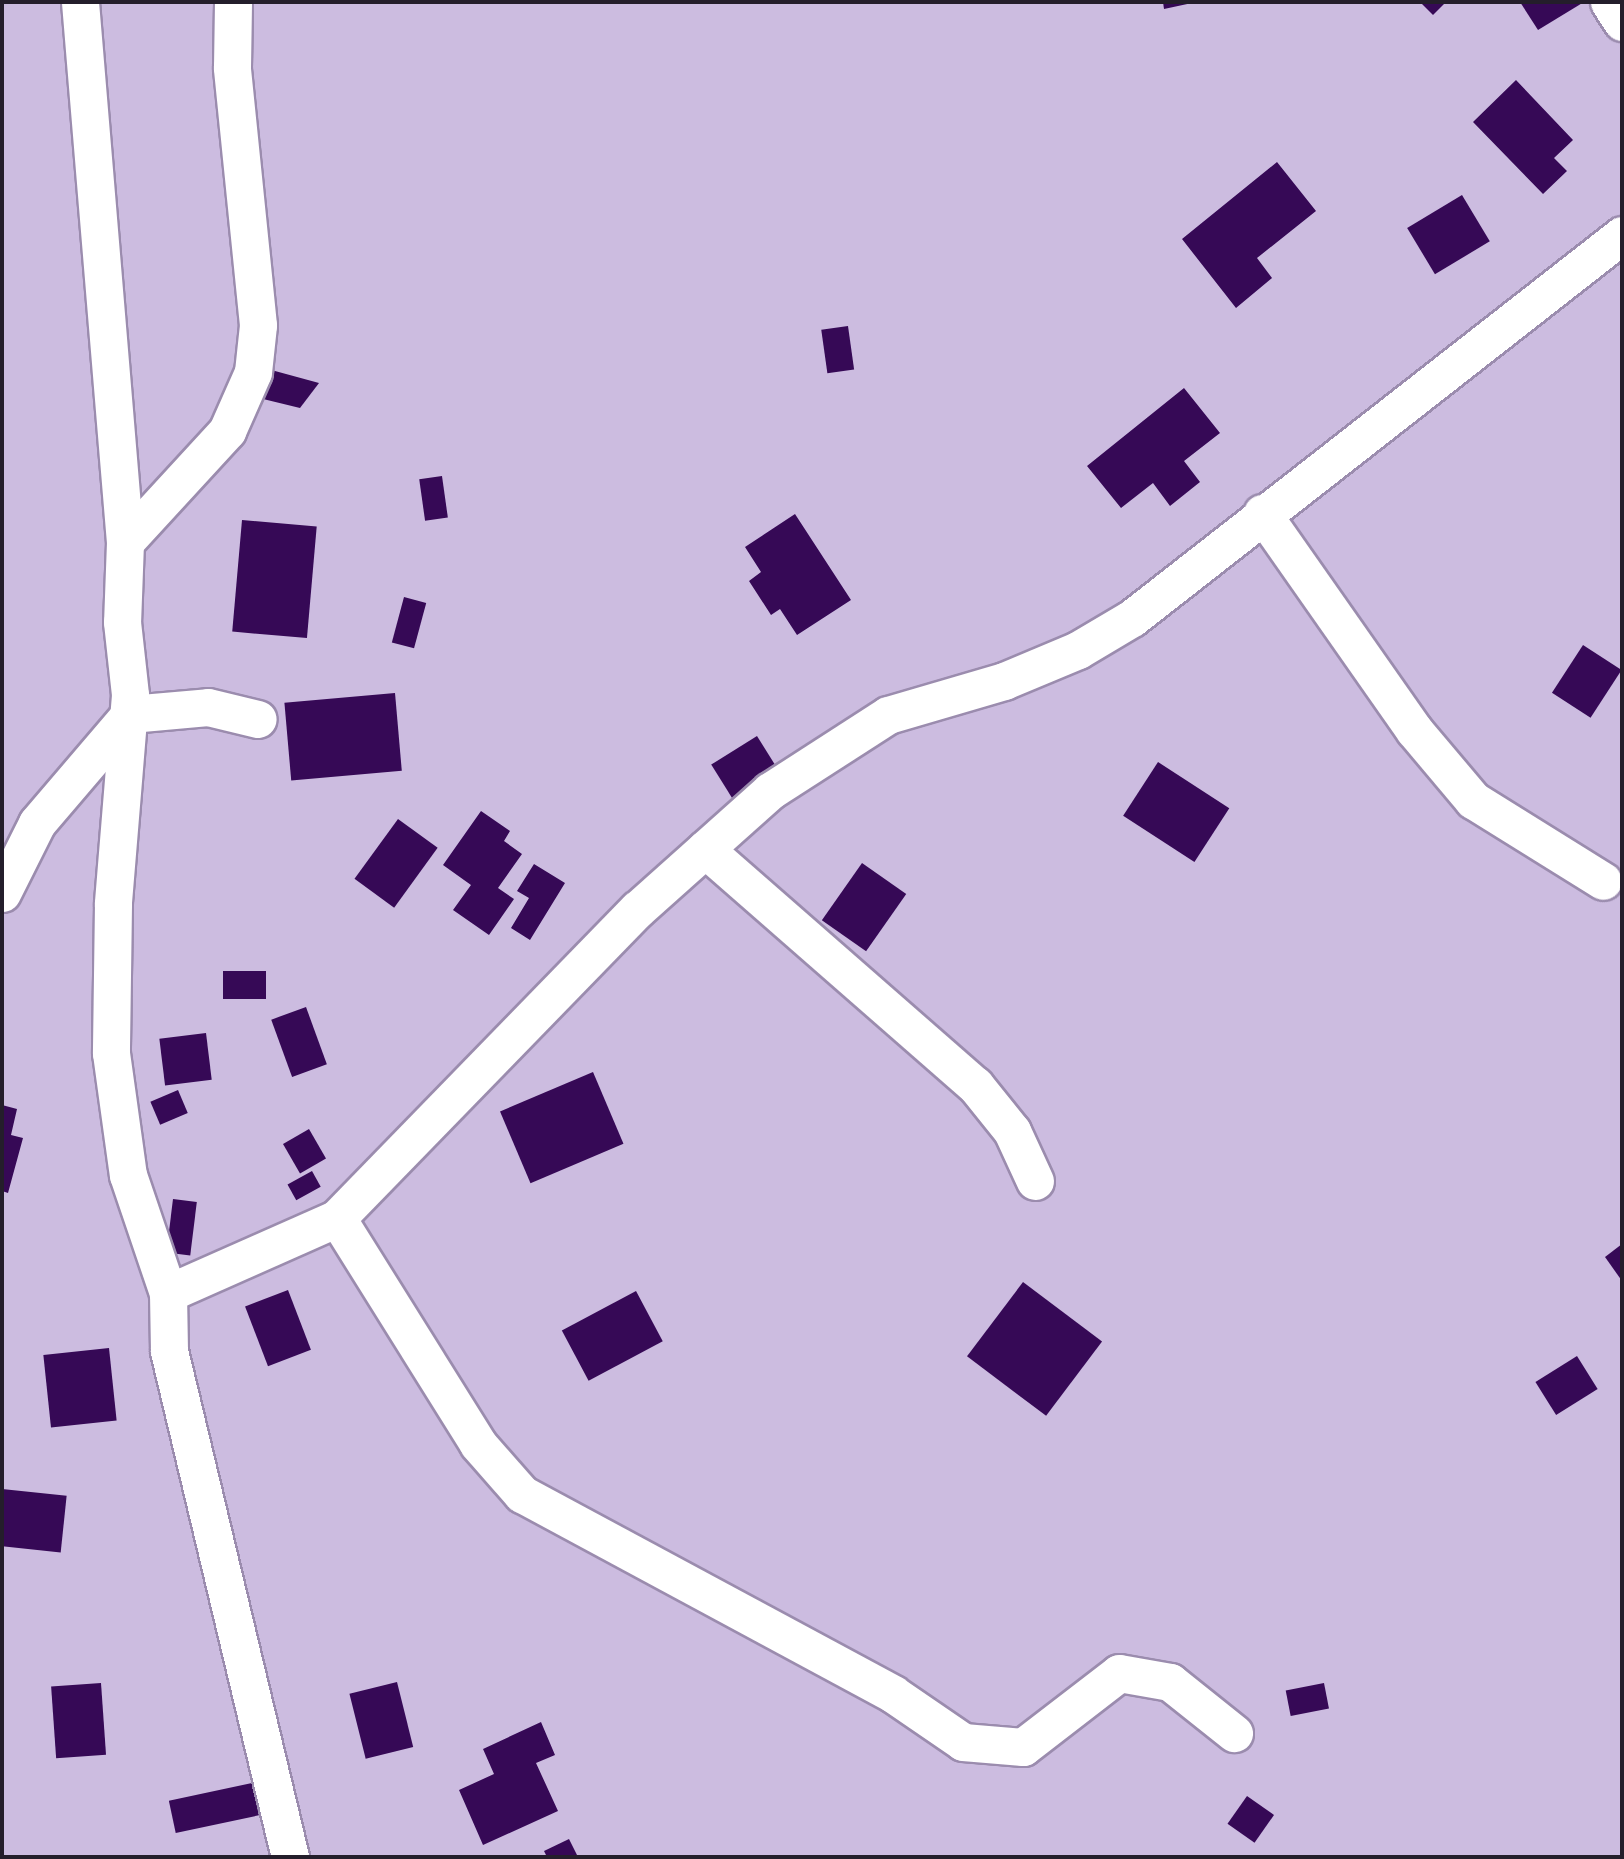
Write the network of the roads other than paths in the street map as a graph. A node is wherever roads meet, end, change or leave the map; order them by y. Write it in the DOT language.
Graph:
graph roads {
  1 [pos="80,2"];
  2 [pos="233,2"];
  3 [pos="1609,2"];
  4 [pos="1622,22"];
  5 [pos="1622,235"];
  6 [pos="1262,513"];
  7 [pos="125,542"];
  8 [pos="130,713"];
  9 [pos="258,719"];
  10 [pos="705,849"];
  11 [pos="1604,881"];
  12 [pos="2,893"];
  13 [pos="1035,1181"];
  14 [pos="337,1218"];
  15 [pos="168,1293"];
  16 [pos="1234,1733"];
  17 [pos="290,1857"];
  1 -- 7 [label="street"];
  2 -- 7 [label="street"];
  3 -- 4 [label="street"];
  5 -- 6 [label="street"];
  6 -- 10 [label="street"];
  6 -- 11 [label="street"];
  7 -- 8 [label="street"];
  8 -- 9 [label="street"];
  8 -- 12 [label="street"];
  8 -- 15 [label="street"];
  10 -- 13 [label="street"];
  10 -- 14 [label="street"];
  14 -- 15 [label="street"];
  14 -- 16 [label="street"];
  15 -- 17 [label="street"];
}
